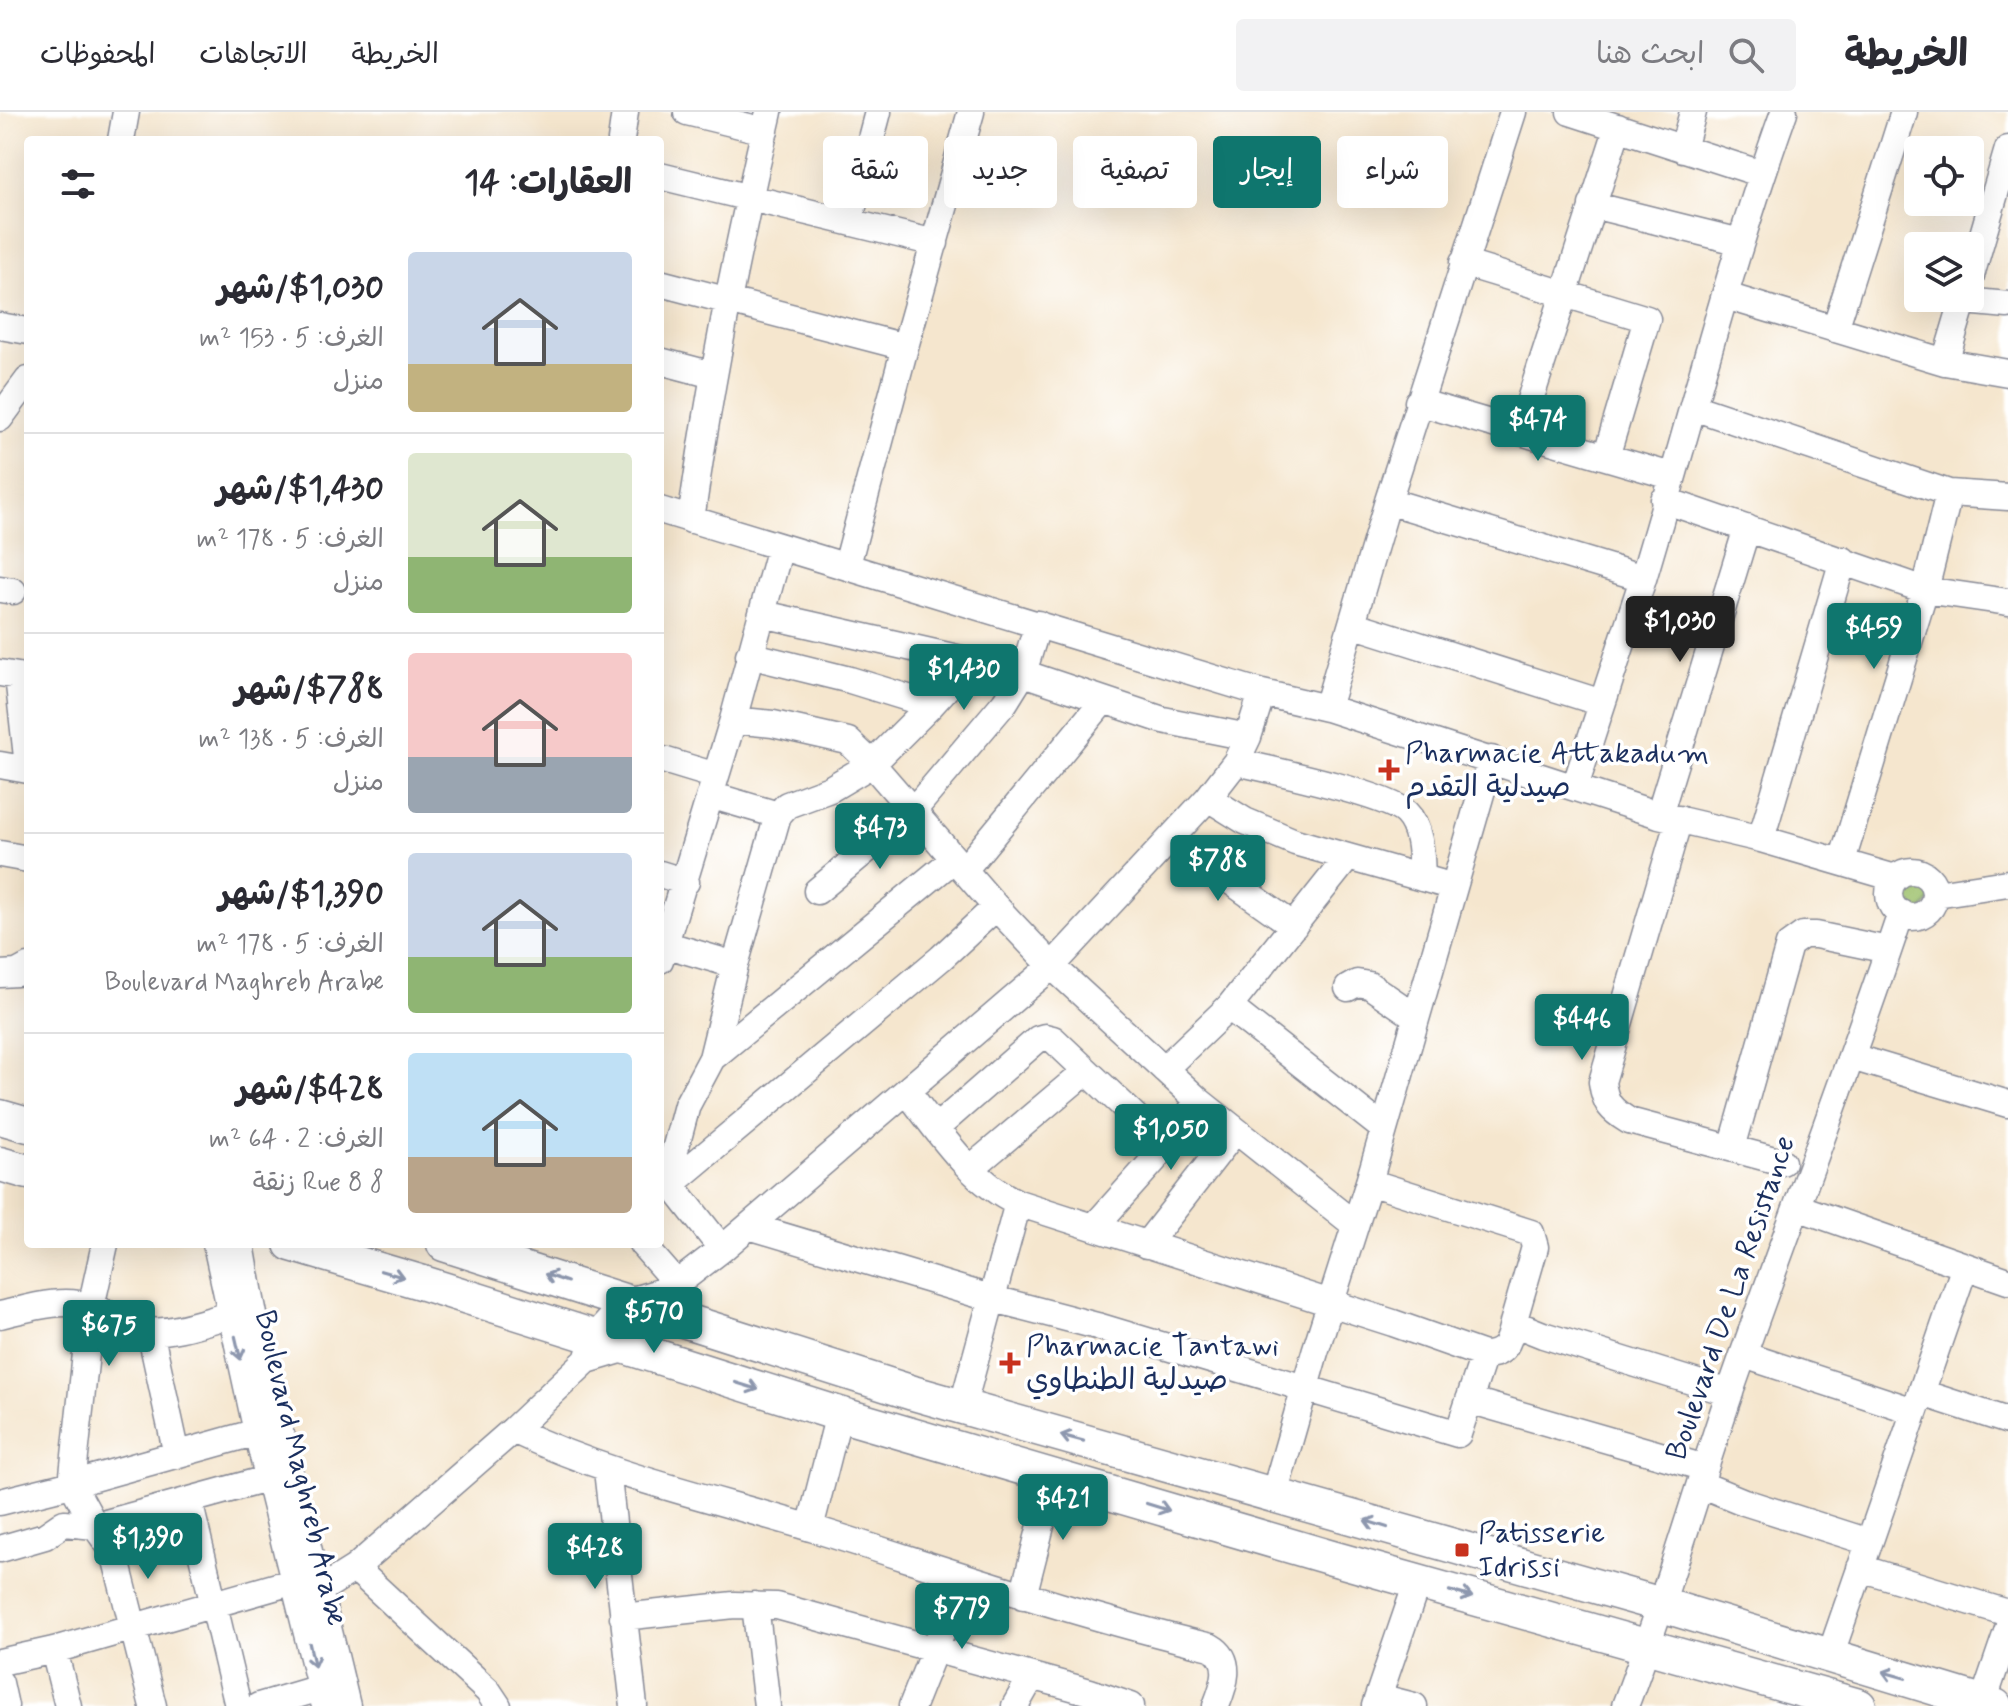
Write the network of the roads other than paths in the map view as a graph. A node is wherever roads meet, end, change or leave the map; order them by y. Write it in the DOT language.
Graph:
graph roads {
  1 [pos="126,112"];
  2 [pos="625,112"];
  3 [pos="687,112"];
  4 [pos="878,112"];
  5 [pos="971,112"];
  6 [pos="1513,112"];
  7 [pos="1570,112"];
  8 [pos="1693,112"];
  9 [pos="1784,112"];
  10 [pos="1904,112"];
  11 [pos="1605,120"];
  12 [pos="767,122"];
  13 [pos="122,136"];
  14 [pos="622,136"];
  15 [pos="1683,149"];
  16 [pos="2008,149"];
  17 [pos="1762,174"];
  18 [pos="664,177"];
  19 [pos="748,198"];
  20 [pos="1592,205"];
  21 [pos="849,222"];
  22 [pos="1984,232"];
  23 [pos="1741,242"];
  24 [pos="935,243"];
  25 [pos="1463,263"];
  26 [pos="664,284"];
  27 [pos="1564,295"];
  28 [pos="1726,296"];
  29 [pos="1984,298"];
  30 [pos="730,302"];
  31 [pos="2008,305"];
  32 [pos="1960,312"];
  33 [pos="0,326"];
  34 [pos="1835,329"];
  35 [pos="24,330"];
  36 [pos="905,347"];
  37 [pos="664,362"];
  38 [pos="1945,362"];
  39 [pos="2008,373"];
  40 [pos="713,375"];
  41 [pos="24,385"];
  42 [pos="1418,402"];
  43 [pos="1693,407"];
  44 [pos="0,418"];
  45 [pos="1520,431"];
  46 [pos="1606,457"];
  47 [pos="1668,488"];
  48 [pos="1949,493"];
  49 [pos="2008,497"];
  50 [pos="1388,501"];
  51 [pos="664,511"];
  52 [pos="691,520"];
  53 [pos="1747,528"];
  54 [pos="780,547"];
  55 [pos="1843,560"];
  56 [pos="847,565"];
  57 [pos="1643,578"];
  58 [pos="1925,590"];
  59 [pos="2008,602"];
  60 [pos="763,614"];
  61 [pos="1038,624"];
  62 [pos="1352,624"];
  63 [pos="749,655"];
  64 [pos="970,662"];
  65 [pos="0,673"];
  66 [pos="1023,673"];
  67 [pos="1262,693"];
  68 [pos="1103,701"];
  69 [pos="1602,703"];
  70 [pos="931,705"];
  71 [pos="1327,708"];
  72 [pos="733,720"];
  73 [pos="24,726"];
  74 [pos="1248,737"];
  75 [pos="1491,759"];
  76 [pos="24,760"];
  77 [pos="664,761"];
  78 [pos="1236,762"];
  79 [pos="872,764"];
  80 [pos="0,765"];
  81 [pos="713,785"];
  82 [pos="1575,787"];
  83 [pos="1208,798"];
  84 [pos="912,812"];
  85 [pos="778,815"];
  86 [pos="1669,817"];
  87 [pos="1171,839"];
  88 [pos="1761,839"];
  89 [pos="0,854"];
  90 [pos="1348,857"];
  91 [pos="24,858"];
  92 [pos="1842,861"];
  93 [pos="959,864"];
  94 [pos="664,875"];
  95 [pos="1422,878"];
  96 [pos="1895,878"];
  97 [pos="686,882"];
  98 [pos="2008,883"];
  99 [pos="1454,887"];
  100 [pos="817,891"];
  101 [pos="1936,894"];
  102 [pos="996,907"];
  103 [pos="1901,913"];
  104 [pos="1294,926"];
  105 [pos="664,946"];
  106 [pos="1888,950"];
  107 [pos="664,952"];
  108 [pos="735,965"];
  109 [pos="1052,966"];
  110 [pos="24,969"];
  111 [pos="0,974"];
  112 [pos="1348,988"];
  113 [pos="1229,1007"];
  114 [pos="1416,1017"];
  115 [pos="1852,1057"];
  116 [pos="712,1058"];
  117 [pos="1164,1069"];
  118 [pos="1085,1072"];
  119 [pos="907,1091"];
  120 [pos="1199,1101"];
  121 [pos="2008,1104"];
  122 [pos="0,1117"];
  123 [pos="670,1121"];
  124 [pos="24,1124"];
  125 [pos="936,1128"];
  126 [pos="1384,1129"];
  127 [pos="1235,1131"];
  128 [pos="1165,1145"];
  129 [pos="1732,1148"];
  130 [pos="1782,1162"];
  131 [pos="0,1164"];
  132 [pos="970,1169"];
  133 [pos="24,1171"];
  134 [pos="1369,1182"];
  135 [pos="671,1184"];
  136 [pos="1018,1203"];
  137 [pos="1797,1207"];
  138 [pos="1355,1225"];
  139 [pos="749,1226"];
  140 [pos="1094,1227"];
  141 [pos="1146,1245"];
  142 [pos="104,1248"];
  143 [pos="217,1248"];
  144 [pos="242,1248"];
  145 [pos="302,1248"];
  146 [pos="458,1248"];
  147 [pos="644,1248"];
  148 [pos="722,1249"];
  149 [pos="1965,1266"];
  150 [pos="2008,1281"];
  151 [pos="669,1295"];
  152 [pos="990,1298"];
  153 [pos="626,1302"];
  154 [pos="1331,1304"];
  155 [pos="91,1307"];
  156 [pos="0,1315"];
  157 [pos="230,1315"];
  158 [pos="1513,1323"];
  159 [pos="150,1331"];
  160 [pos="627,1348"];
  161 [pos="590,1349"];
  162 [pos="1484,1355"];
  163 [pos="1744,1355"];
  164 [pos="1303,1390"];
  165 [pos="1730,1393"];
  166 [pos="1469,1400"];
  167 [pos="1918,1402"];
  168 [pos="962,1408"];
  169 [pos="839,1414"];
  170 [pos="2008,1421"];
  171 [pos="513,1430"];
  172 [pos="257,1432"];
  173 [pos="177,1455"];
  174 [pos="607,1470"];
  175 [pos="1054,1475"];
  176 [pos="1702,1476"];
  177 [pos="270,1478"];
  178 [pos="72,1484"];
  179 [pos="1274,1495"];
  180 [pos="189,1501"];
  181 [pos="0,1502"];
  182 [pos="95,1526"];
  183 [pos="810,1528"];
  184 [pos="1869,1542"];
  185 [pos="0,1549"];
  186 [pos="355,1568"];
  187 [pos="1860,1568"];
  188 [pos="963,1578"];
  189 [pos="1417,1583"];
  190 [pos="304,1590"];
  191 [pos="1023,1596"];
  192 [pos="212,1604"];
  193 [pos="755,1605"];
  194 [pos="1662,1605"];
  195 [pos="2008,1613"];
  196 [pos="623,1617"];
  197 [pos="134,1627"];
  198 [pos="2008,1629"];
  199 [pos="1649,1645"];
  200 [pos="54,1650"];
  201 [pos="936,1650"];
  202 [pos="1830,1656"];
  203 [pos="0,1662"];
  204 [pos="1031,1678"];
  205 [pos="322,1697"];
  206 [pos="1814,1700"];
  207 [pos="1377,1701"];
  208 [pos="1117,1704"];
  209 [pos="1989,1704"];
  210 [pos="68,1706"];
  211 [pos="153,1706"];
  212 [pos="238,1706"];
  213 [pos="259,1706"];
  214 [pos="347,1706"];
  215 [pos="498,1706"];
  216 [pos="634,1706"];
  217 [pos="767,1706"];
  218 [pos="912,1706"];
  219 [pos="1015,1706"];
  220 [pos="1216,1706"];
  221 [pos="1414,1706"];
  222 [pos="1625,1706"];
  223 [pos="1859,1706"];
  1 -- 13 [label="street"];
  2 -- 14 [label="street"];
  3 -- 12 [label="street"];
  4 -- 21 [label="street"];
  5 -- 24 [label="street"];
  6 -- 25 [label="street"];
  7 -- 11 [label="street"];
  8 -- 15 [label="street"];
  9 -- 17 [label="street"];
  10 -- 34 [label="street"];
  11 -- 15 [label="street"];
  11 -- 20 [label="street"];
  12 -- 19 [label="street"];
  15 -- 17 [label="street"];
  16 -- 22 [label="street"];
  17 -- 23 [label="street"];
  18 -- 19 [label="street"];
  19 -- 21 [label="street"];
  19 -- 30 [label="street"];
  20 -- 23 [label="street"];
  20 -- 27 [label="street"];
  21 -- 24 [label="street"];
  23 -- 28 [label="street"];
  24 -- 36 [label="street"];
  25 -- 27 [label="street"];
  25 -- 42 [label="street"];
  26 -- 30 [label="street"];
  27 -- 45 [label="street"];
  27 -- 46 [label="street"];
  28 -- 34 [label="street"];
  28 -- 43 [label="street"];
  29 -- 31 [label="street"];
  30 -- 36 [label="street"];
  30 -- 40 [label="street"];
  32 -- 38 [label="street"];
  33 -- 35 [label="street"];
  34 -- 38 [label="street"];
  36 -- 56 [label="street"];
  37 -- 40 [label="street"];
  38 -- 39 [label="street"];
  40 -- 52 [label="street"];
  41 -- 44 [label="street"];
  42 -- 45 [label="street"];
  42 -- 50 [label="street"];
  43 -- 47 [label="street"];
  43 -- 48 [label="street"];
  45 -- 46 [label="street"];
  46 -- 47 [label="street"];
  47 -- 53 [label="street"];
  47 -- 57 [label="street"];
  48 -- 49 [label="street"];
  48 -- 58 [label="street"];
  50 -- 57 [label="street"];
  50 -- 62 [label="street"];
  51 -- 52 [label="street"];
  52 -- 54 [label="street"];
  53 -- 55 [label="street"];
  53 -- 86 [label="street"];
  54 -- 56 [label="street"];
  54 -- 60 [label="street"];
  55 -- 58 [label="street"];
  55 -- 88 [label="street"];
  56 -- 61 [label="street"];
  57 -- 69 [label="street"];
  58 -- 59 [label="street"];
  58 -- 92 [label="street"];
  60 -- 63 [label="street"];
  60 -- 64 [label="street"];
  61 -- 66 [label="street"];
  61 -- 67 [label="street"];
  62 -- 69 [label="street"];
  62 -- 71 [label="street"];
  63 -- 70 [label="street"];
  63 -- 72 [label="street"];
  64 -- 66 [label="street"];
  64 -- 70 [label="street"];
  65 -- 73 [label="street"];
  66 -- 68 [label="street"];
  66 -- 84 [label="street"];
  67 -- 71 [label="street"];
  67 -- 74 [label="street"];
  68 -- 74 [label="street"];
  68 -- 93 [label="street"];
  69 -- 82 [label="street"];
  70 -- 79 [label="street"];
  71 -- 75 [label="street"];
  72 -- 79 [label="street"];
  72 -- 81 [label="street"];
  74 -- 78 [label="street"];
  75 -- 82 [label="street"];
  75 -- 99 [label="street"];
  76 -- 80 [label="street"];
  77 -- 81 [label="street"];
  78 -- 83 [label="street"];
  78 -- 95 [label="street"];
  79 -- 84 [label="street"];
  79 -- 85 [label="street"];
  81 -- 85 [label="street"];
  81 -- 97 [label="street"];
  82 -- 86 [label="street"];
  83 -- 87 [label="street"];
  83 -- 90 [label="street"];
  84 -- 93 [label="street"];
  84 -- 100 [label="street"];
  85 -- 108 [label="street"];
  86 -- 88 [label="street"];
  86 -- 129 [label="street"];
  87 -- 104 [label="street"];
  87 -- 109 [label="street"];
  88 -- 92 [label="street"];
  89 -- 91 [label="street"];
  90 -- 95 [label="street"];
  90 -- 104 [label="street"];
  92 -- 96 [label="street"];
  93 -- 102 [label="street"];
  93 -- 116 [label="street"];
  94 -- 97 [label="street"];
  95 -- 99 [label="street"];
  96 -- 101 [label="street"];
  96 -- 103 [label="street"];
  97 -- 105 [label="street"];
  98 -- 101 [label="street"];
  99 -- 114 [label="street"];
  101 -- 103 [label="street"];
  102 -- 109 [label="street"];
  102 -- 135 [label="street"];
  103 -- 106 [label="street, Boulevard De La Resistance"];
  104 -- 113 [label="street"];
  106 -- 115 [label="street, Boulevard De La Resistance"];
  106 -- 129 [label="street"];
  107 -- 108 [label="street"];
  108 -- 116 [label="street"];
  109 -- 117 [label="street"];
  109 -- 119 [label="street"];
  110 -- 111 [label="street"];
  112 -- 114 [label="street"];
  113 -- 117 [label="street"];
  113 -- 126 [label="street"];
  114 -- 126 [label="street"];
  115 -- 121 [label="street"];
  115 -- 137 [label="street, Boulevard De La Resistance"];
  116 -- 123 [label="street"];
  117 -- 120 [label="street"];
  118 -- 125 [label="street"];
  118 -- 128 [label="street"];
  118 -- 132 [label="street"];
  119 -- 125 [label="street"];
  119 -- 139 [label="street"];
  120 -- 127 [label="street"];
  120 -- 128 [label="street"];
  122 -- 124 [label="main road"];
  123 -- 135 [label="street"];
  125 -- 132 [label="street"];
  126 -- 134 [label="street"];
  127 -- 138 [label="street"];
  127 -- 141 [label="street"];
  128 -- 140 [label="street"];
  129 -- 130 [label="street"];
  131 -- 133 [label="main road"];
  132 -- 136 [label="street"];
  134 -- 138 [label="street"];
  134 -- 158 [label="street"];
  135 -- 148 [label="street"];
  136 -- 140 [label="street"];
  136 -- 152 [label="street"];
  137 -- 149 [label="street"];
  137 -- 163 [label="street, Boulevard De La Resistance"];
  138 -- 154 [label="street"];
  139 -- 148 [label="street"];
  139 -- 152 [label="street"];
  140 -- 141 [label="street"];
  141 -- 154 [label="street"];
  142 -- 155 [label="street"];
  143 -- 157 [label="street, Boulevard Maghreb Arabe"];
  144 -- 190 [label="street, Boulevard Maghreb Arabe"];
  145 -- 161 [label="main road, one-way"];
  153 -- 146 [label="main road, one-way"];
  147 -- 151 [label="street"];
  148 -- 151 [label="street"];
  149 -- 150 [label="street"];
  149 -- 167 [label="street"];
  151 -- 153 [label="main road"];
  151 -- 160 [label="street"];
  151 -- 168 [label="main road"];
  152 -- 164 [label="street"];
  152 -- 168 [label="street"];
  153 -- 161 [label="street"];
  154 -- 162 [label="street"];
  154 -- 164 [label="street"];
  155 -- 156 [label="street"];
  155 -- 159 [label="street"];
  155 -- 178 [label="street"];
  157 -- 159 [label="street"];
  157 -- 172 [label="street, Boulevard Maghreb Arabe, one-way"];
  158 -- 162 [label="street"];
  158 -- 165 [label="street"];
  159 -- 173 [label="street"];
  160 -- 161 [label="main road"];
  160 -- 169 [label="main road, one-way"];
  161 -- 171 [label="street"];
  162 -- 166 [label="street"];
  163 -- 165 [label="street, Boulevard De La Resistance"];
  163 -- 167 [label="street"];
  164 -- 166 [label="street"];
  164 -- 179 [label="street"];
  165 -- 176 [label="street, Boulevard De La Resistance"];
  166 -- 176 [label="street"];
  167 -- 170 [label="street"];
  167 -- 184 [label="street"];
  179 -- 168 [label="main road, one-way"];
  169 -- 175 [label="main road"];
  169 -- 183 [label="street"];
  171 -- 174 [label="street"];
  171 -- 186 [label="street"];
  172 -- 173 [label="street"];
  172 -- 177 [label="street, Boulevard Maghreb Arabe"];
  173 -- 178 [label="street"];
  174 -- 183 [label="street"];
  174 -- 196 [label="street"];
  175 -- 189 [label="main road, one-way"];
  175 -- 191 [label="street"];
  176 -- 184 [label="street"];
  176 -- 194 [label="street, Boulevard De La Resistance"];
  177 -- 180 [label="street"];
  177 -- 190 [label="street, Boulevard Maghreb Arabe"];
  178 -- 181 [label="street"];
  178 -- 182 [label="street"];
  194 -- 179 [label="main road, one-way"];
  180 -- 182 [label="street"];
  180 -- 192 [label="street"];
  182 -- 185 [label="street"];
  182 -- 197 [label="street"];
  183 -- 188 [label="street"];
  184 -- 187 [label="street"];
  186 -- 190 [label="street"];
  186 -- 215 [label="street"];
  187 -- 195 [label="street"];
  187 -- 202 [label="street"];
  188 -- 191 [label="street"];
  188 -- 201 [label="street"];
  189 -- 199 [label="main road, one-way"];
  189 -- 207 [label="street"];
  190 -- 192 [label="street"];
  190 -- 205 [label="street, Boulevard Maghreb Arabe, one-way"];
  190 -- 214 [label="street, Boulevard Maghreb Arabe"];
  191 -- 220 [label="street"];
  192 -- 197 [label="street"];
  192 -- 212 [label="street"];
  193 -- 196 [label="street"];
  193 -- 201 [label="street"];
  193 -- 217 [label="street"];
  194 -- 199 [label="street, Boulevard De La Resistance"];
  194 -- 202 [label="main road"];
  196 -- 216 [label="street"];
  197 -- 200 [label="street"];
  197 -- 211 [label="street"];
  198 -- 209 [label="street"];
  199 -- 206 [label="main road"];
  199 -- 222 [label="street, Boulevard De La Resistance"];
  200 -- 203 [label="street"];
  200 -- 210 [label="street"];
  201 -- 204 [label="street"];
  201 -- 218 [label="street"];
  209 -- 202 [label="main road, one-way"];
  204 -- 208 [label="street"];
  204 -- 219 [label="street"];
  205 -- 213 [label="street"];
  206 -- 223 [label="main road"];
  207 -- 221 [label="street"];
}
